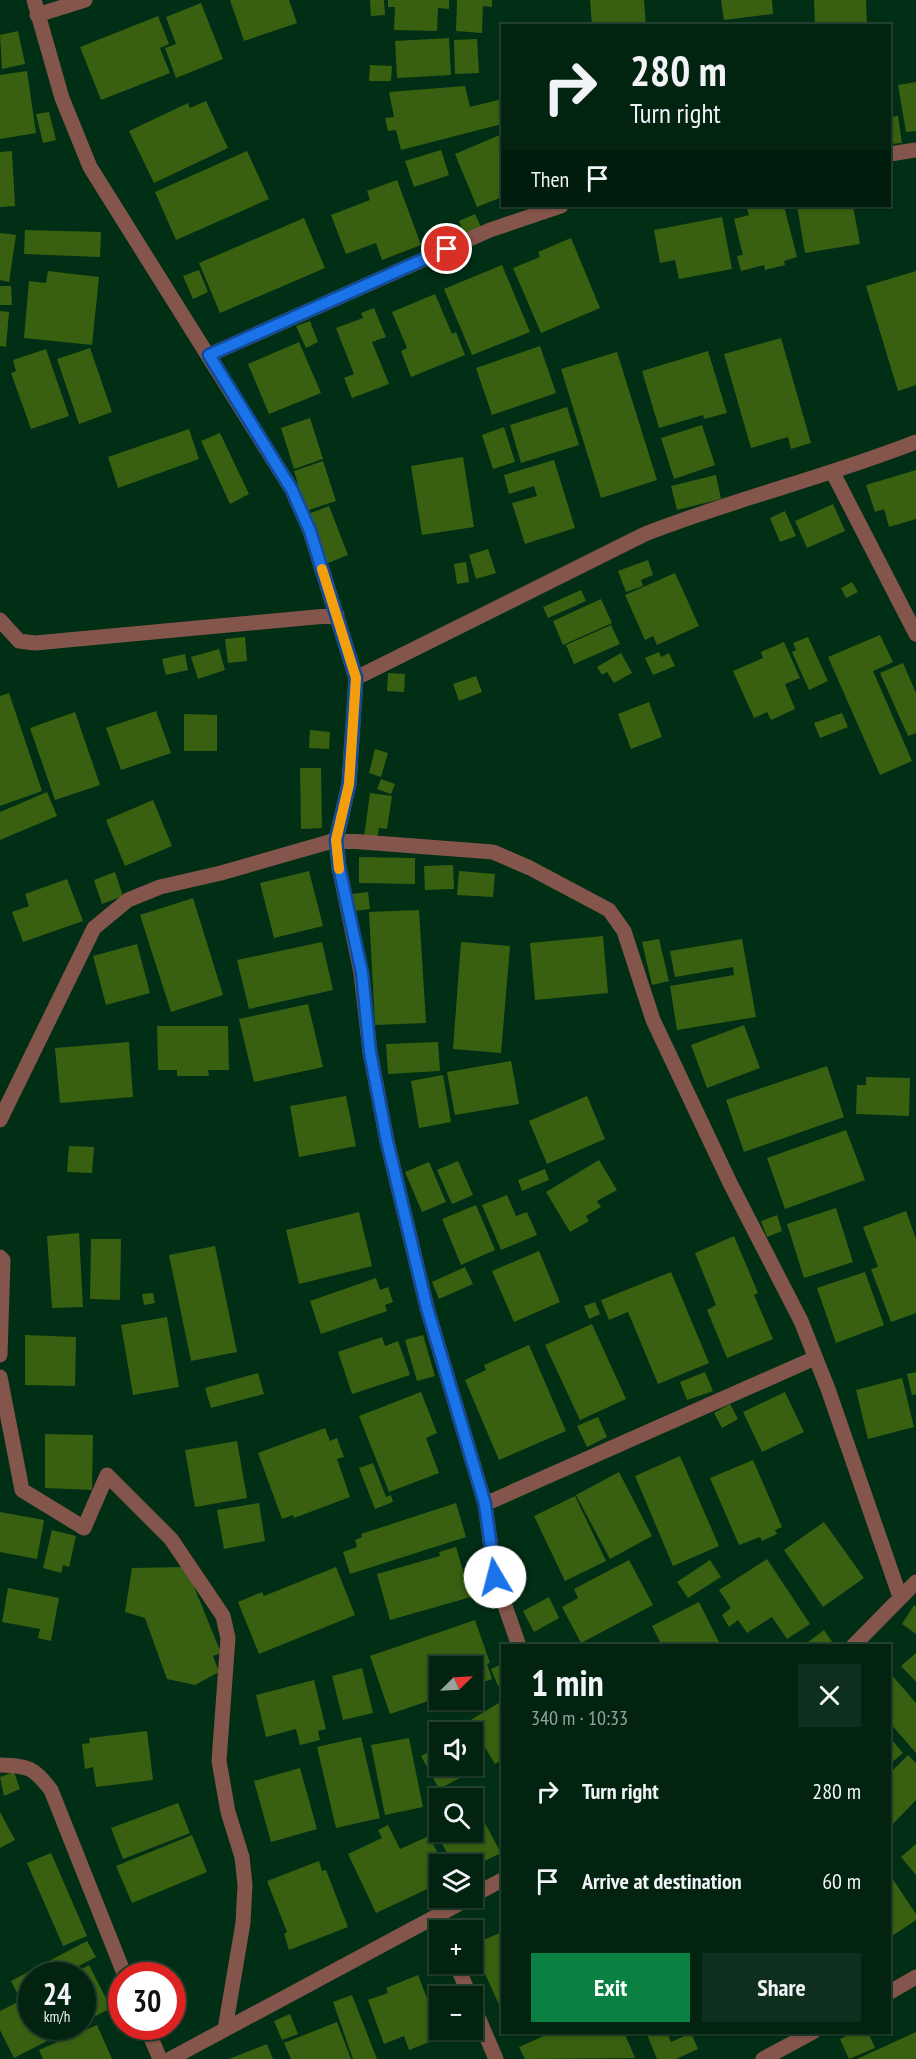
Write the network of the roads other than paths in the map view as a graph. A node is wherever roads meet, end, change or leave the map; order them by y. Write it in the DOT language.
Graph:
graph roads {
  1 [pos="85,0"];
  2 [pos="35,7"];
  3 [pos="916,150"];
  4 [pos="891,154"];
  5 [pos="558,207"];
  6 [pos="209,355"];
  7 [pos="916,442"];
  8 [pos="833,473"];
  9 [pos="337,615"];
  10 [pos="0,620"];
  11 [pos="916,634"];
  12 [pos="356,678"];
  13 [pos="336,840"];
  14 [pos="0,1120"];
  15 [pos="0,1257"];
  16 [pos="0,1355"];
  17 [pos="815,1358"];
  18 [pos="0,1377"];
  19 [pos="485,1504"];
  20 [pos="916,1582"];
  21 [pos="900,1598"];
  22 [pos="518,1644"];
  23 [pos="855,1644"];
  24 [pos="0,1765"];
  25 [pos="501,1881"];
  26 [pos="483,1890"];
  27 [pos="451,1908"];
  28 [pos="436,1916"];
  29 [pos="438,1920"];
  30 [pos="119,1962"];
  31 [pos="916,1977"];
  32 [pos="891,1991"];
  33 [pos="225,2029"];
  34 [pos="483,2029"];
  35 [pos="809,2034"];
  36 [pos="152,2040"];
  37 [pos="160,2059"];
  38 [pos="170,2059"];
  39 [pos="496,2059"];
  40 [pos="763,2059"];
  1 -- 2 [label="street"];
  2 -- 6 [label="street"];
  3 -- 4 [label="street"];
  5 -- 6 [label="street"];
  6 -- 9 [label="street"];
  7 -- 8 [label="street"];
  8 -- 11 [label="street"];
  8 -- 12 [label="street"];
  9 -- 10 [label="street"];
  9 -- 12 [label="street"];
  12 -- 13 [label="street"];
  13 -- 14 [label="street"];
  13 -- 17 [label="street"];
  13 -- 19 [label="street"];
  15 -- 16 [label="street"];
  17 -- 19 [label="street"];
  17 -- 21 [label="street"];
  18 -- 33 [label="street"];
  19 -- 22 [label="street"];
  20 -- 21 [label="street"];
  21 -- 23 [label="street"];
  24 -- 30 [label="street"];
  25 -- 26 [label="street"];
  27 -- 28 [label="street"];
  28 -- 29 [label="street"];
  28 -- 33 [label="street"];
  31 -- 32 [label="street"];
  33 -- 38 [label="street"];
  34 -- 39 [label="street"];
  35 -- 40 [label="street"];
  36 -- 37 [label="street"];
}
